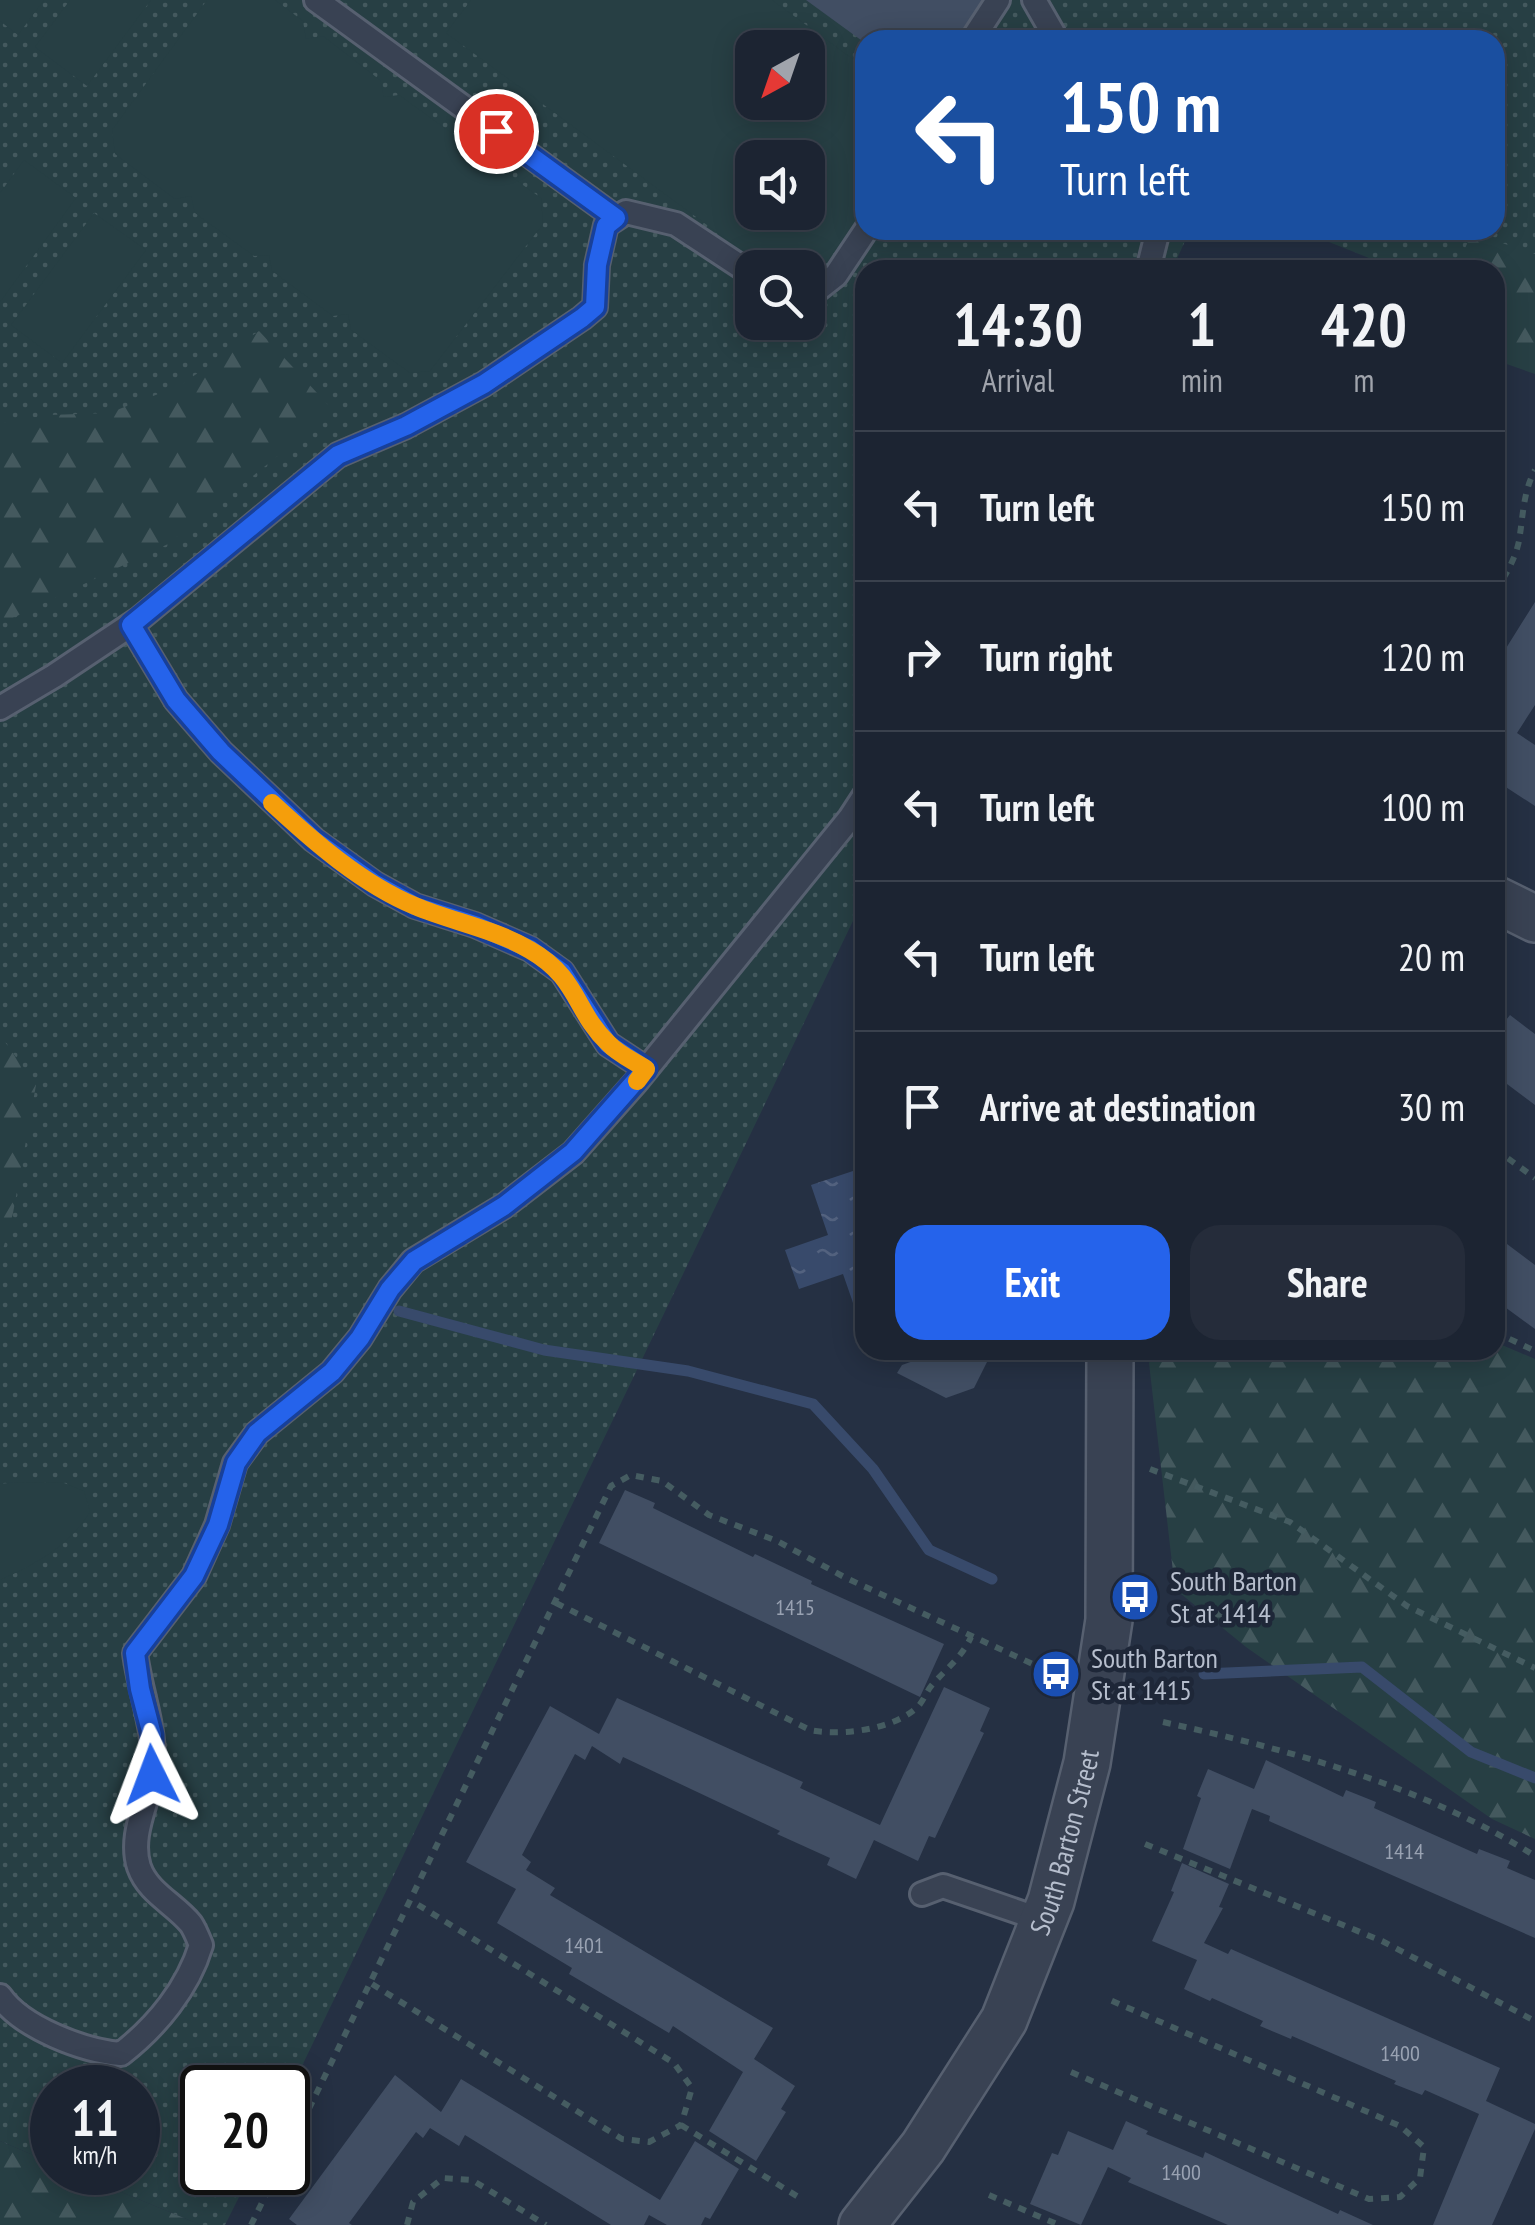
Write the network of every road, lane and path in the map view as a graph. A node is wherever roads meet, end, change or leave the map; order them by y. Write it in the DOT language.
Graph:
graph roads {
  1 [pos="316,0"];
  2 [pos="998,0"];
  3 [pos="1034,0"];
  4 [pos="978,30"];
  5 [pos="1051,30"];
  6 [pos="616,218"];
  7 [pos="859,240"];
  8 [pos="735,263"];
  9 [pos="825,284"];
  10 [pos="1535,470"];
  11 [pos="1505,576"];
  12 [pos="131,625"];
  13 [pos="0,708"];
  14 [pos="855,810"];
  15 [pos="1505,904"];
  16 [pos="1535,920"];
  17 [pos="646,1069"];
  18 [pos="1505,1156"];
  19 [pos="1535,1178"];
  20 [pos="1505,1337"];
  21 [pos="1535,1351"];
  22 [pos="1110,1360"];
  23 [pos="1144,1467"];
  24 [pos="556,1603"];
  25 [pos="971,1637"];
  26 [pos="1037,1666"];
  27 [pos="1535,1668"];
  28 [pos="1164,1722"];
  29 [pos="1144,1844"];
  30 [pos="1535,1856"];
  31 [pos="922,1894"];
  32 [pos="412,1902"];
  33 [pos="1045,1921"];
  34 [pos="372,1984"];
  35 [pos="0,1996"];
  36 [pos="1110,2000"];
  37 [pos="1535,2021"];
  38 [pos="1071,2072"];
  39 [pos="310,2108"];
  40 [pos="681,2125"];
  41 [pos="989,2194"];
  42 [pos="266,2195"];
  43 [pos="800,2198"];
  44 [pos="251,2225"];
  45 [pos="407,2225"];
  46 [pos="546,2225"];
  47 [pos="862,2225"];
  48 [pos="1059,2225"];
  1 -- 6 [label="lane"];
  2 -- 4 [label="lane"];
  3 -- 5 [label="lane"];
  6 -- 8 [label="lane"];
  6 -- 12 [label="lane"];
  7 -- 9 [label="lane"];
  10 -- 11 [label="path"];
  12 -- 13 [label="lane"];
  12 -- 17 [label="lane"];
  14 -- 17 [label="lane"];
  15 -- 16 [label="street"];
  17 -- 35 [label="lane"];
  18 -- 19 [label="path"];
  20 -- 21 [label="path"];
  22 -- 33 [label="street, South Barton Street"];
  23 -- 27 [label="path"];
  24 -- 25 [label="path"];
  24 -- 25 [label="path"];
  24 -- 32 [label="path"];
  25 -- 26 [label="path"];
  28 -- 30 [label="path"];
  29 -- 37 [label="path"];
  31 -- 33 [label="lane"];
  32 -- 34 [label="path"];
  32 -- 40 [label="path"];
  33 -- 47 [label="street, South Barton Street"];
  34 -- 39 [label="path"];
  34 -- 40 [label="path"];
  36 -- 38 [label="path"];
  40 -- 43 [label="path"];
  41 -- 48 [label="path"];
  42 -- 44 [label="path"];
  45 -- 46 [label="path"];
}
